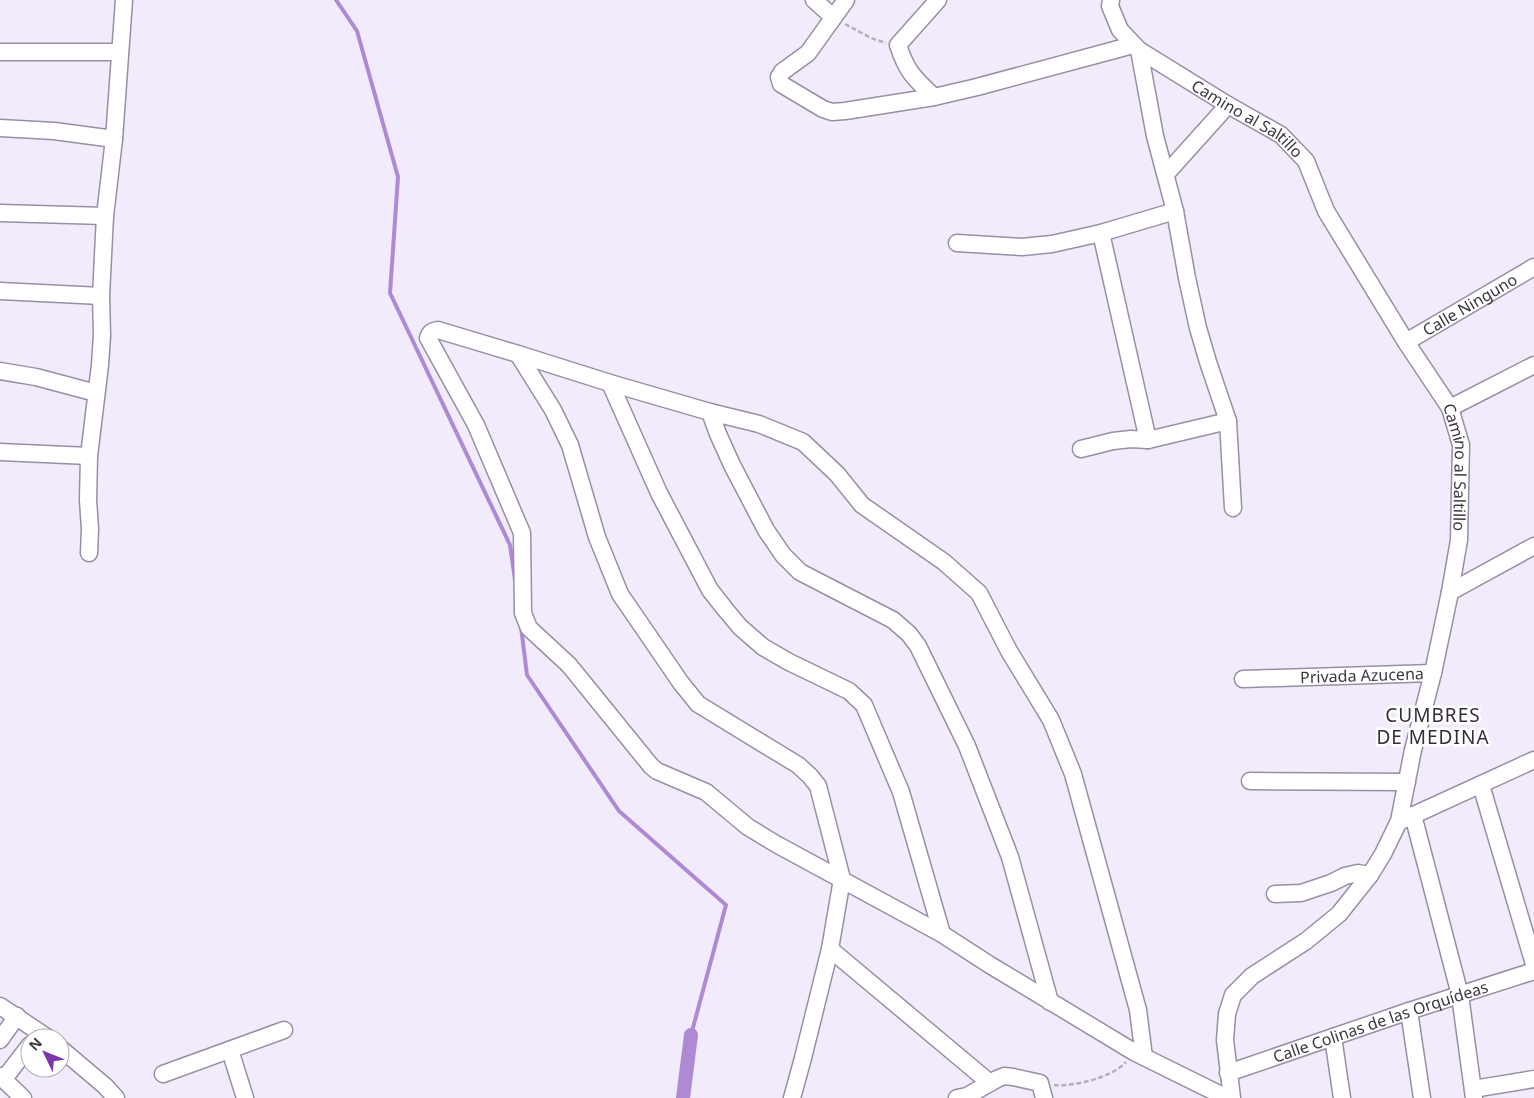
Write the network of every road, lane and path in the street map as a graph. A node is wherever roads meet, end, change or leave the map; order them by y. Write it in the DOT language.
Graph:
graph roads {
  1 [pos="124,0"];
  2 [pos="814,0"];
  3 [pos="846,0"];
  4 [pos="938,0"];
  5 [pos="1108,2"];
  6 [pos="833,17"];
  7 [pos="898,45"];
  8 [pos="1136,48"];
  9 [pos="0,52"];
  10 [pos="120,52"];
  11 [pos="934,97"];
  12 [pos="1228,105"];
  13 [pos="0,128"];
  14 [pos="114,139"];
  15 [pos="1166,174"];
  16 [pos="1175,211"];
  17 [pos="0,213"];
  18 [pos="105,216"];
  19 [pos="1101,233"];
  20 [pos="957,243"];
  21 [pos="1534,267"];
  22 [pos="0,291"];
  23 [pos="101,296"];
  24 [pos="1406,342"];
  25 [pos="518,354"];
  26 [pos="1534,365"];
  27 [pos="0,371"];
  28 [pos="610,383"];
  29 [pos="96,393"];
  30 [pos="1450,408"];
  31 [pos="710,412"];
  32 [pos="1228,421"];
  33 [pos="1148,440"];
  34 [pos="1081,449"];
  35 [pos="0,452"];
  36 [pos="89,456"];
  37 [pos="1233,508"];
  38 [pos="1534,546"];
  39 [pos="90,553"];
  40 [pos="1450,592"];
  41 [pos="1433,673"];
  42 [pos="1243,679"];
  43 [pos="1534,760"];
  44 [pos="1250,781"];
  45 [pos="1407,782"];
  46 [pos="1481,785"];
  47 [pos="1406,818"];
  48 [pos="1370,875"];
  49 [pos="842,879"];
  50 [pos="1275,894"];
  51 [pos="942,934"];
  52 [pos="830,949"];
  53 [pos="1534,964"];
  54 [pos="1534,971"];
  55 [pos="1460,995"];
  56 [pos="1050,1002"];
  57 [pos="0,1006"];
  58 [pos="1409,1010"];
  59 [pos="16,1016"];
  60 [pos="28,1028"];
  61 [pos="284,1030"];
  62 [pos="1334,1037"];
  63 [pos="0,1040"];
  64 [pos="230,1050"];
  65 [pos="1139,1055"];
  66 [pos="70,1056"];
  67 [pos="20,1058"];
  68 [pos="1228,1073"];
  69 [pos="163,1074"];
  70 [pos="2,1077"];
  71 [pos="1534,1079"];
  72 [pos="990,1083"];
  73 [pos="1042,1090"];
  74 [pos="1473,1094"];
  75 [pos="23,1098"];
  76 [pos="116,1098"];
  77 [pos="245,1098"];
  78 [pos="792,1098"];
  79 [pos="957,1098"];
  80 [pos="1227,1098"];
  81 [pos="1232,1098"];
  82 [pos="1342,1098"];
  83 [pos="1422,1098"];
  1 -- 10 [label="street"];
  2 -- 6 [label="street"];
  3 -- 6 [label="street"];
  4 -- 7 [label="street"];
  5 -- 8 [label="street, Camino al Saltillo"];
  6 -- 7 [label="path"];
  6 -- 11 [label="street"];
  7 -- 11 [label="street"];
  8 -- 11 [label="street"];
  8 -- 12 [label="street, Camino al Saltillo"];
  8 -- 15 [label="street"];
  9 -- 10 [label="street"];
  10 -- 14 [label="street"];
  12 -- 15 [label="street"];
  12 -- 24 [label="street, Camino al Saltillo"];
  13 -- 14 [label="street"];
  14 -- 18 [label="street"];
  15 -- 16 [label="street"];
  16 -- 19 [label="street"];
  16 -- 32 [label="street"];
  17 -- 18 [label="street"];
  18 -- 23 [label="street"];
  19 -- 20 [label="street"];
  19 -- 33 [label="street"];
  21 -- 24 [label="street, Calle Ninguno"];
  22 -- 23 [label="street"];
  23 -- 29 [label="street"];
  24 -- 30 [label="street, Camino al Saltillo"];
  25 -- 28 [label="street"];
  25 -- 49 [label="street"];
  25 -- 49 [label="street"];
  26 -- 30 [label="street"];
  27 -- 29 [label="street"];
  28 -- 31 [label="street"];
  28 -- 51 [label="street"];
  29 -- 36 [label="street"];
  30 -- 40 [label="street, Camino al Saltillo"];
  31 -- 56 [label="street"];
  31 -- 65 [label="street"];
  32 -- 33 [label="street"];
  32 -- 37 [label="street"];
  33 -- 34 [label="street"];
  35 -- 36 [label="street"];
  36 -- 39 [label="street"];
  38 -- 40 [label="street"];
  40 -- 41 [label="street, Camino al Saltillo"];
  41 -- 42 [label="street, Privada Azucena"];
  41 -- 45 [label="street, Camino al Saltillo"];
  43 -- 46 [label="street"];
  44 -- 45 [label="street"];
  45 -- 47 [label="street, Camino al Saltillo"];
  46 -- 47 [label="street"];
  46 -- 53 [label="street"];
  47 -- 48 [label="street, Camino al Saltillo"];
  47 -- 55 [label="street"];
  48 -- 50 [label="street"];
  48 -- 68 [label="street, Camino al Saltillo"];
  49 -- 51 [label="street"];
  49 -- 52 [label="street"];
  51 -- 56 [label="street"];
  52 -- 72 [label="street"];
  52 -- 78 [label="street"];
  54 -- 55 [label="street, Calle Colinas de las Orquídeas"];
  55 -- 58 [label="street, Calle Colinas de las Orquídeas"];
  55 -- 74 [label="street"];
  56 -- 65 [label="street"];
  57 -- 59 [label="street"];
  58 -- 62 [label="street, Calle Colinas de las Orquídeas"];
  58 -- 83 [label="street"];
  59 -- 60 [label="street"];
  59 -- 63 [label="street"];
  61 -- 64 [label="street"];
  62 -- 68 [label="street, Calle Colinas de las Orquídeas"];
  62 -- 82 [label="street"];
  64 -- 69 [label="street"];
  64 -- 77 [label="street"];
  65 -- 73 [label="path"];
  65 -- 80 [label="street"];
  66 -- 76 [label="street"];
  67 -- 70 [label="street"];
  68 -- 81 [label="street"];
  70 -- 75 [label="street"];
  71 -- 74 [label="street"];
  72 -- 73 [label="street"];
  72 -- 79 [label="street"];
}
